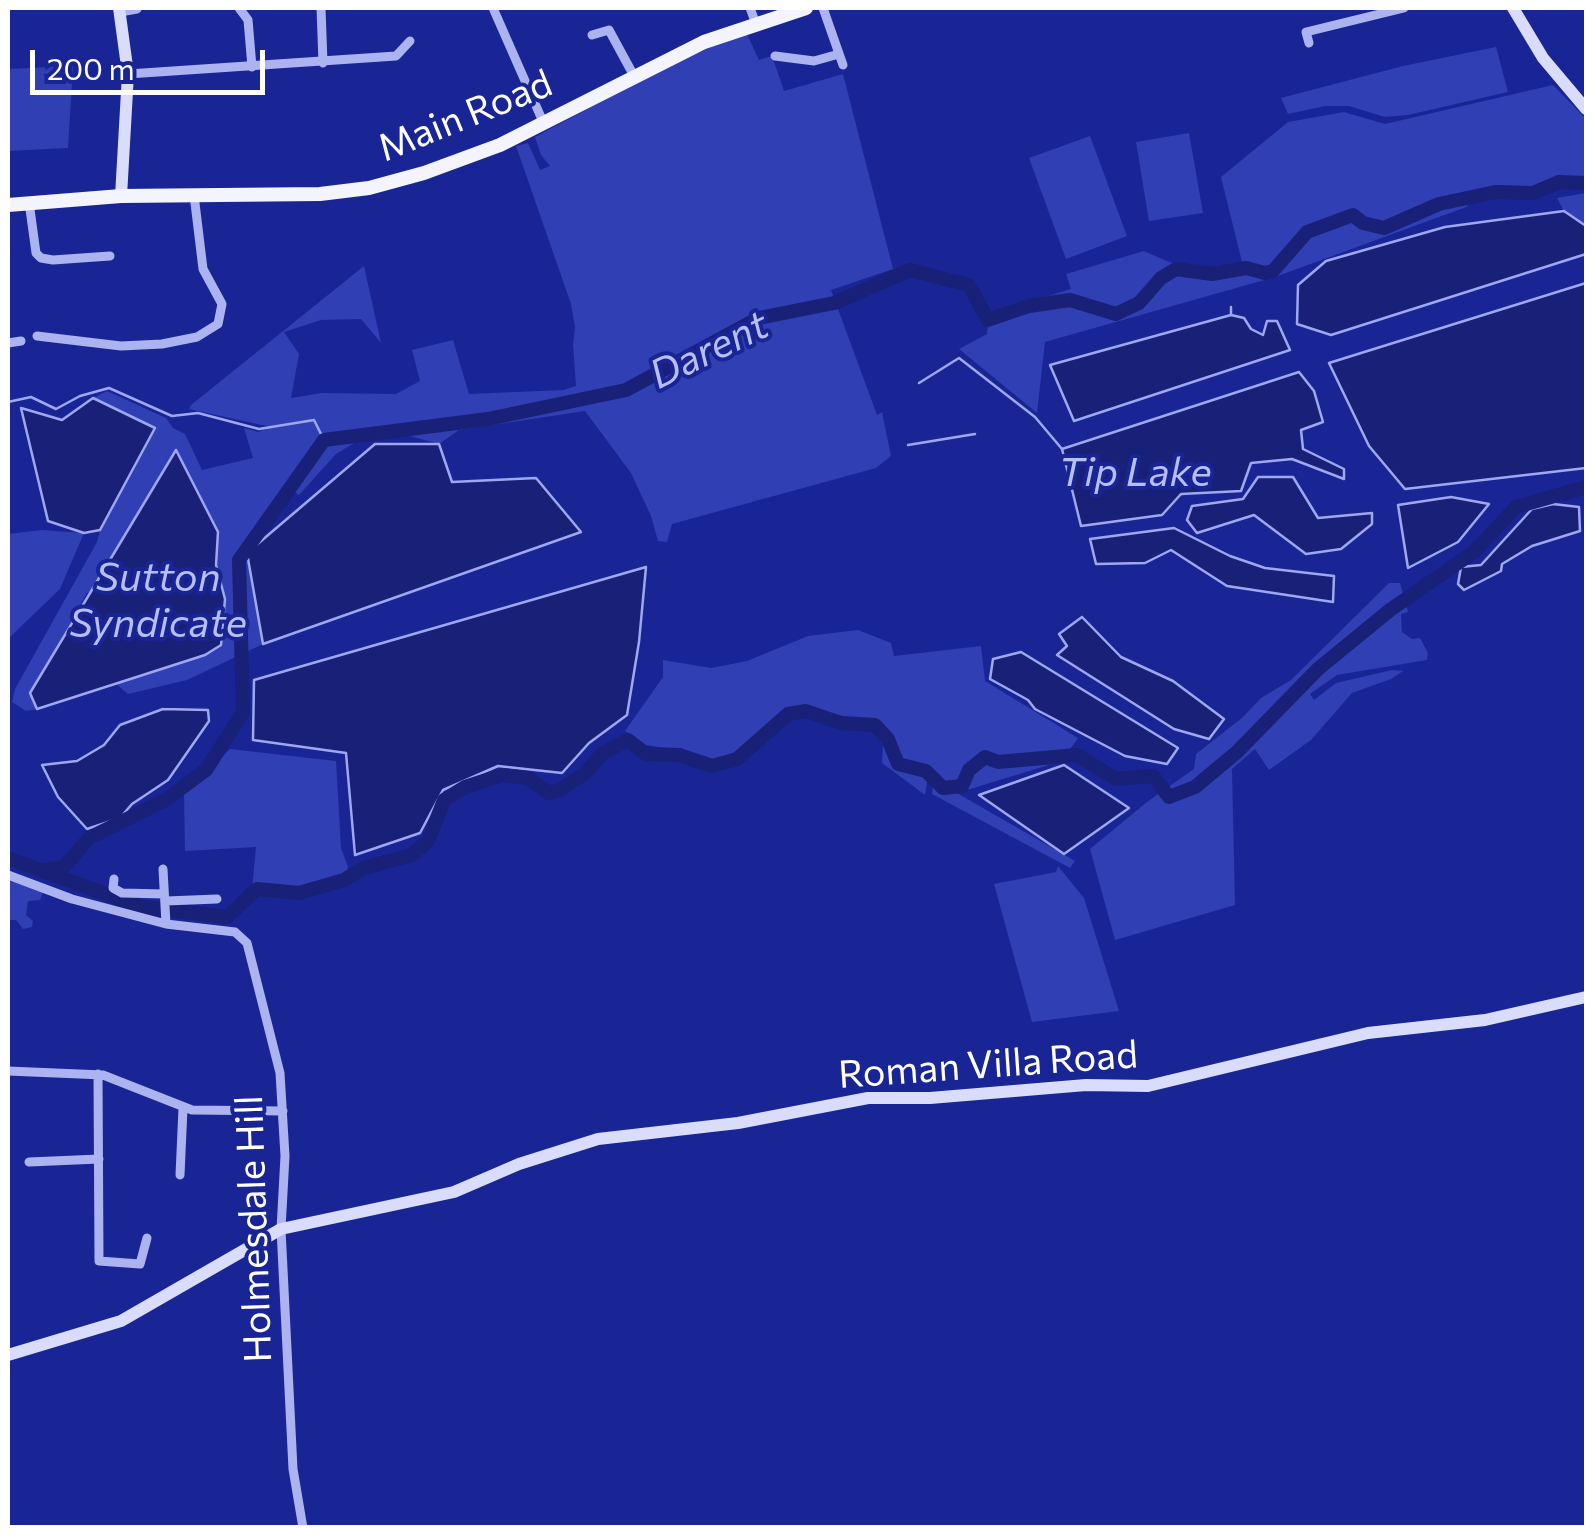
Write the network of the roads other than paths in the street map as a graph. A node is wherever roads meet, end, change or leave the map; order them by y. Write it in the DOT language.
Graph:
graph roads {
  1 [pos="240,8"];
  2 [pos="321,8"];
  3 [pos="493,8"];
  4 [pos="750,8"];
  5 [pos="806,8"];
  6 [pos="823,8"];
  7 [pos="1404,8"];
  8 [pos="1513,8"];
  9 [pos="136,9"];
  10 [pos="119,10"];
  11 [pos="1303,20"];
  12 [pos="756,24"];
  13 [pos="592,35"];
  14 [pos="410,41"];
  15 [pos="839,54"];
  16 [pos="775,56"];
  17 [pos="323,63"];
  18 [pos="843,65"];
  19 [pos="252,67"];
  20 [pos="128,74"];
  21 [pos="634,76"];
  22 [pos="1586,109"];
  23 [pos="544,124"];
  24 [pos="194,195"];
  25 [pos="121,196"];
  26 [pos="30,202"];
  27 [pos="8,205"];
  28 [pos="110,256"];
  29 [pos="37,336"];
  30 [pos="21,341"];
  31 [pos="8,343"];
  32 [pos="163,870"];
  33 [pos="8,875"];
  34 [pos="114,879"];
  35 [pos="217,899"];
  36 [pos="166,909"];
  37 [pos="1586,997"];
  38 [pos="8,1071"];
  39 [pos="98,1074"];
  40 [pos="183,1108"];
  41 [pos="283,1111"];
  42 [pos="99,1159"];
  43 [pos="29,1162"];
  44 [pos="180,1175"];
  45 [pos="281,1230"];
  46 [pos="148,1238"];
  47 [pos="8,1355"];
  48 [pos="303,1528"];
  1 -- 19 [label="street"];
  2 -- 17 [label="street"];
  3 -- 23 [label="street"];
  4 -- 12 [label="street"];
  5 -- 12 [label="main road, Main Road"];
  6 -- 15 [label="street"];
  7 -- 11 [label="street"];
  8 -- 22 [label="street"];
  9 -- 10 [label="street"];
  10 -- 20 [label="street"];
  12 -- 21 [label="main road, Main Road"];
  13 -- 21 [label="street"];
  14 -- 17 [label="street"];
  15 -- 16 [label="street"];
  15 -- 18 [label="street"];
  17 -- 19 [label="street"];
  19 -- 20 [label="street"];
  20 -- 25 [label="street"];
  21 -- 23 [label="main road, Main Road"];
  23 -- 24 [label="main road, Main Road"];
  24 -- 25 [label="main road, Main Road"];
  24 -- 29 [label="street"];
  25 -- 26 [label="main road, Main Road"];
  26 -- 27 [label="main road, Main Road"];
  26 -- 28 [label="street"];
  30 -- 31 [label="street"];
  32 -- 36 [label="street"];
  33 -- 36 [label="street"];
  34 -- 36 [label="street"];
  35 -- 36 [label="street"];
  36 -- 41 [label="street, Holmesdale Hill"];
  37 -- 45 [label="street, Roman Villa Road"];
  38 -- 39 [label="street"];
  39 -- 40 [label="street"];
  39 -- 42 [label="street"];
  40 -- 41 [label="street"];
  40 -- 44 [label="street"];
  41 -- 45 [label="street, Holmesdale Hill"];
  42 -- 43 [label="street"];
  42 -- 46 [label="street"];
  45 -- 47 [label="street, Roman Villa Road"];
  45 -- 48 [label="street, Holmesdale Hill"];
}
